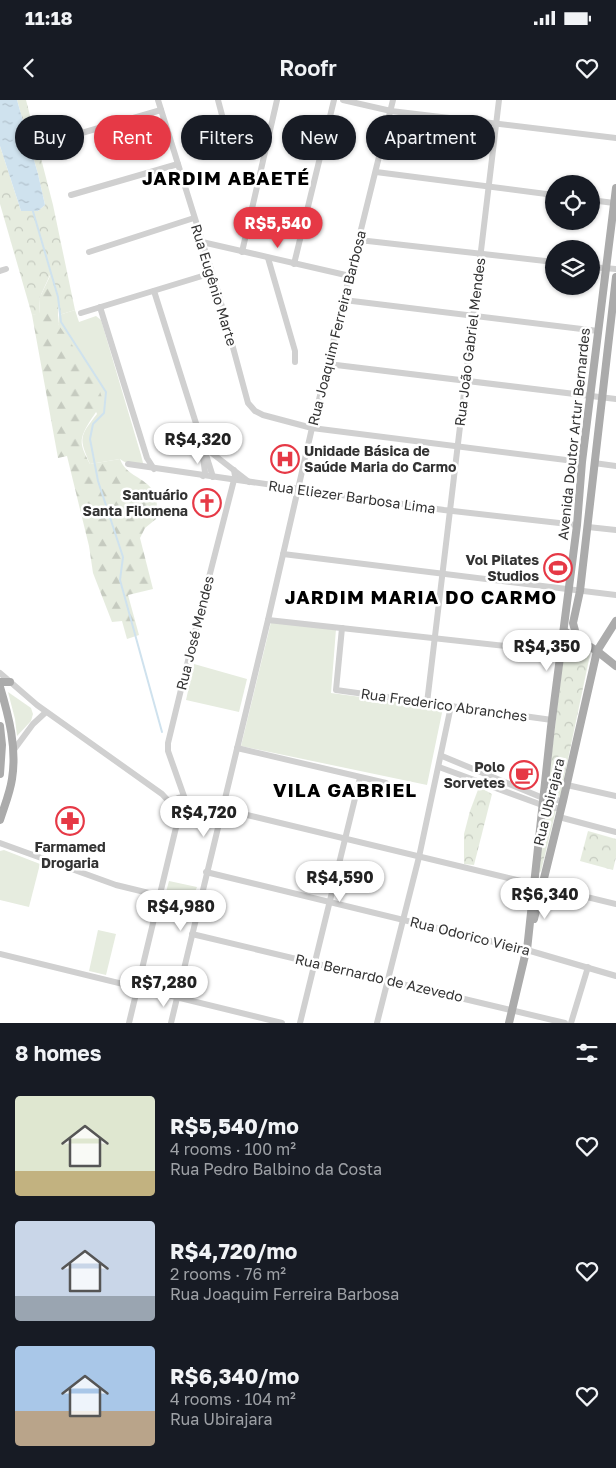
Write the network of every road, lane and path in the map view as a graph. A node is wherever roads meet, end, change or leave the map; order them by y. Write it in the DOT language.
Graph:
graph roads {
  1 [pos="158,100"];
  2 [pos="218,100"];
  3 [pos="277,100"];
  4 [pos="334,100"];
  5 [pos="343,100"];
  6 [pos="393,100"];
  7 [pos="498,100"];
  8 [pos="161,110"];
  9 [pos="391,111"];
  10 [pos="222,115"];
  11 [pos="496,123"];
  12 [pos="84,132"];
  13 [pos="616,138"];
  14 [pos="178,164"];
  15 [pos="376,172"];
  16 [pos="488,187"];
  17 [pos="616,188"];
  18 [pos="545,194"];
  19 [pos="71,195"];
  20 [pos="600,201"];
  21 [pos="614,203"];
  22 [pos="194,218"];
  23 [pos="359,240"];
  24 [pos="202,242"];
  25 [pos="89,252"];
  26 [pos="242,252"];
  27 [pos="480,254"];
  28 [pos="268,258"];
  29 [pos="545,261"];
  30 [pos="294,264"];
  31 [pos="600,268"];
  32 [pos="606,268"];
  33 [pos="616,269"];
  34 [pos="212,273"];
  35 [pos="350,276"];
  36 [pos="616,277"];
  37 [pos="154,291"];
  38 [pos="344,300"];
  39 [pos="100,307"];
  40 [pos="81,313"];
  41 [pos="473,316"];
  42 [pos="598,331"];
  43 [pos="613,333"];
  44 [pos="295,362"];
  45 [pos="328,364"];
  46 [pos="465,381"];
  47 [pos="590,396"];
  48 [pos="602,398"];
  49 [pos="616,399"];
  50 [pos="312,428"];
  51 [pos="202,446"];
  52 [pos="458,446"];
  53 [pos="582,462"];
  54 [pos="594,463"];
  55 [pos="128,464"];
  56 [pos="616,466"];
  57 [pos="154,469"];
  58 [pos="234,470"];
  59 [pos="203,476"];
  60 [pos="213,478"];
  61 [pos="233,481"];
  62 [pos="251,483"];
  63 [pos="297,490"];
  64 [pos="450,510"];
  65 [pos="577,525"];
  66 [pos="588,527"];
  67 [pos="616,530"];
  68 [pos="283,554"];
  69 [pos="442,574"];
  70 [pos="569,589"];
  71 [pos="580,591"];
  72 [pos="616,595"];
  73 [pos="268,620"];
  74 [pos="616,621"];
  75 [pos="342,628"];
  76 [pos="564,631"];
  77 [pos="435,638"];
  78 [pos="577,638"];
  79 [pos="597,651"];
  80 [pos="561,652"];
  81 [pos="616,666"];
  82 [pos="0,673"];
  83 [pos="0,682"];
  84 [pos="10,682"];
  85 [pos="0,687"];
  86 [pos="427,703"];
  87 [pos="37,705"];
  88 [pos="451,706"];
  89 [pos="46,712"];
  90 [pos="552,720"];
  91 [pos="33,724"];
  92 [pos="0,726"];
  93 [pos="237,748"];
  94 [pos="13,751"];
  95 [pos="442,756"];
  96 [pos="439,767"];
  97 [pos="0,774"];
  98 [pos="360,778"];
  99 [pos="386,783"];
  100 [pos="567,785"];
  101 [pos="162,794"];
  102 [pos="616,796"];
  103 [pos="183,798"];
  104 [pos="542,801"];
  105 [pos="562,805"];
  106 [pos="222,809"];
  107 [pos="559,817"];
  108 [pos="178,819"];
  109 [pos="0,820"];
  110 [pos="616,832"];
  111 [pos="345,839"];
  112 [pos="0,843"];
  113 [pos="419,857"];
  114 [pos="206,872"];
  115 [pos="537,885"];
  116 [pos="159,896"];
  117 [pos="330,902"];
  118 [pos="616,904"];
  119 [pos="198,905"];
  120 [pos="402,920"];
  121 [pos="192,934"];
  122 [pos="527,950"];
  123 [pos="0,954"];
  124 [pos="315,963"];
  125 [pos="588,967"];
  126 [pos="616,976"];
  127 [pos="387,980"];
  128 [pos="137,988"];
  129 [pos="177,998"];
  130 [pos="512,1010"];
  131 [pos="129,1023"];
  132 [pos="171,1023"];
  133 [pos="282,1023"];
  134 [pos="300,1023"];
  135 [pos="377,1023"];
  136 [pos="509,1023"];
  137 [pos="565,1023"];
  138 [pos="571,1023"];
  1 -- 8 [label="street, Rua Eugênio Marte"];
  2 -- 10 [label="street"];
  3 -- 26 [label="street"];
  4 -- 30 [label="street"];
  5 -- 9 [label="street"];
  6 -- 9 [label="street, Rua Joaquim Ferreira Barbosa"];
  7 -- 11 [label="street, Rua João Gabriel Mendes"];
  8 -- 12 [label="street"];
  8 -- 14 [label="street, Rua Eugênio Marte"];
  9 -- 11 [label="street"];
  9 -- 15 [label="street, Rua Joaquim Ferreira Barbosa"];
  11 -- 13 [label="street"];
  11 -- 16 [label="street, Rua João Gabriel Mendes"];
  14 -- 19 [label="street"];
  14 -- 22 [label="street, Rua Eugênio Marte"];
  15 -- 16 [label="street"];
  15 -- 23 [label="street, Rua Joaquim Ferreira Barbosa"];
  16 -- 18 [label="street"];
  16 -- 27 [label="street, Rua João Gabriel Mendes"];
  17 -- 21 [label="main road, Avenida Doutor Artur Bernardes"];
  20 -- 21 [label="street"];
  21 -- 32 [label="main road, Avenida Doutor Artur Bernardes"];
  22 -- 24 [label="street, Rua Eugênio Marte"];
  22 -- 25 [label="street"];
  23 -- 27 [label="street"];
  23 -- 35 [label="street, Rua Joaquim Ferreira Barbosa"];
  24 -- 26 [label="street"];
  24 -- 34 [label="street, Rua Eugênio Marte"];
  26 -- 28 [label="street"];
  27 -- 29 [label="street"];
  27 -- 41 [label="street, Rua João Gabriel Mendes"];
  28 -- 30 [label="street"];
  28 -- 44 [label="street"];
  30 -- 35 [label="street"];
  31 -- 32 [label="street"];
  32 -- 33 [label="street"];
  32 -- 42 [label="main road, Avenida Doutor Artur Bernardes"];
  34 -- 37 [label="street"];
  34 -- 50 [label="street, Rua Eugênio Marte"];
  35 -- 38 [label="street, Rua Joaquim Ferreira Barbosa"];
  36 -- 43 [label="main road, Avenida Doutor Artur Bernardes"];
  37 -- 39 [label="street"];
  37 -- 51 [label="street"];
  38 -- 41 [label="street"];
  38 -- 45 [label="street, Rua Joaquim Ferreira Barbosa"];
  39 -- 40 [label="street"];
  39 -- 57 [label="street"];
  41 -- 42 [label="street"];
  41 -- 46 [label="street, Rua João Gabriel Mendes"];
  42 -- 47 [label="main road, Avenida Doutor Artur Bernardes"];
  43 -- 48 [label="main road, Avenida Doutor Artur Bernardes"];
  45 -- 46 [label="street"];
  45 -- 50 [label="street, Rua Joaquim Ferreira Barbosa"];
  46 -- 47 [label="street"];
  46 -- 52 [label="street, Rua João Gabriel Mendes"];
  47 -- 48 [label="street"];
  47 -- 53 [label="main road, Avenida Doutor Artur Bernardes"];
  48 -- 49 [label="street"];
  48 -- 54 [label="main road, Avenida Doutor Artur Bernardes"];
  50 -- 52 [label="street, Rua Eugênio Marte"];
  50 -- 63 [label="street, Rua Joaquim Ferreira Barbosa"];
  51 -- 58 [label="street"];
  51 -- 59 [label="street"];
  51 -- 60 [label="street"];
  52 -- 53 [label="street, Rua Eugênio Marte"];
  52 -- 64 [label="street, Rua João Gabriel Mendes"];
  53 -- 65 [label="main road, Avenida Doutor Artur Bernardes"];
  54 -- 56 [label="street"];
  54 -- 66 [label="main road, Avenida Doutor Artur Bernardes"];
  55 -- 57 [label="street, Rua Eliezer Barbosa Lima"];
  57 -- 59 [label="street, Rua Eliezer Barbosa Lima"];
  58 -- 61 [label="street, Rua José Mendes"];
  58 -- 62 [label="street"];
  59 -- 60 [label="street, Rua Eliezer Barbosa Lima"];
  60 -- 61 [label="street, Rua Eliezer Barbosa Lima"];
  61 -- 62 [label="street, Rua Eliezer Barbosa Lima"];
  61 -- 103 [label="street, Rua José Mendes"];
  62 -- 63 [label="street, Rua Eliezer Barbosa Lima"];
  63 -- 64 [label="street, Rua Eliezer Barbosa Lima"];
  63 -- 68 [label="street, Rua Joaquim Ferreira Barbosa"];
  64 -- 65 [label="street, Rua Eliezer Barbosa Lima"];
  64 -- 69 [label="street, Rua João Gabriel Mendes"];
  65 -- 70 [label="main road, Avenida Doutor Artur Bernardes"];
  66 -- 67 [label="street"];
  66 -- 71 [label="main road, Avenida Doutor Artur Bernardes"];
  68 -- 69 [label="street"];
  68 -- 73 [label="street, Rua Joaquim Ferreira Barbosa"];
  69 -- 70 [label="street"];
  69 -- 77 [label="street, Rua João Gabriel Mendes"];
  70 -- 71 [label="street"];
  70 -- 76 [label="main road, Avenida Doutor Artur Bernardes"];
  71 -- 72 [label="street"];
  71 -- 78 [label="main road, Avenida Doutor Artur Bernardes"];
  73 -- 75 [label="street"];
  73 -- 93 [label="street, Rua Joaquim Ferreira Barbosa"];
  74 -- 79 [label="main road, Rua Ubirajara"];
  75 -- 77 [label="street"];
  75 -- 86 [label="street, Rua Frederico Abranches"];
  76 -- 78 [label="main road"];
  76 -- 80 [label="main road, Avenida Doutor Artur Bernardes"];
  77 -- 80 [label="street"];
  77 -- 86 [label="street, Rua João Gabriel Mendes"];
  78 -- 79 [label="main road"];
  79 -- 81 [label="main road"];
  79 -- 100 [label="main road, Rua Ubirajara"];
  80 -- 90 [label="main road, Avenida Doutor Artur Bernardes"];
  82 -- 84 [label="street"];
  83 -- 84 [label="main road"];
  84 -- 87 [label="street"];
  85 -- 94 [label="main road"];
  86 -- 88 [label="street, Rua Frederico Abranches"];
  87 -- 89 [label="street"];
  87 -- 91 [label="street"];
  88 -- 90 [label="street, Rua Frederico Abranches"];
  88 -- 95 [label="street"];
  89 -- 91 [label="street"];
  89 -- 101 [label="street"];
  90 -- 104 [label="main road, Avenida Doutor Artur Bernardes"];
  91 -- 94 [label="street"];
  92 -- 97 [label="main road"];
  93 -- 98 [label="street"];
  93 -- 106 [label="street, Rua Joaquim Ferreira Barbosa"];
  94 -- 109 [label="main road"];
  95 -- 96 [label="street"];
  95 -- 104 [label="street"];
  96 -- 104 [label="street"];
  96 -- 113 [label="street"];
  98 -- 99 [label="street"];
  98 -- 111 [label="street"];
  100 -- 102 [label="street"];
  100 -- 105 [label="main road, Rua Ubirajara"];
  101 -- 103 [label="street"];
  101 -- 108 [label="street"];
  103 -- 106 [label="street"];
  103 -- 108 [label="street"];
  104 -- 105 [label="street"];
  104 -- 115 [label="main road, Avenida Doutor Artur Bernardes"];
  105 -- 107 [label="main road, Rua Ubirajara"];
  106 -- 111 [label="street"];
  106 -- 114 [label="street, Rua Joaquim Ferreira Barbosa"];
  107 -- 110 [label="street"];
  107 -- 115 [label="main road, Rua Ubirajara"];
  108 -- 116 [label="street"];
  111 -- 113 [label="street"];
  111 -- 117 [label="street"];
  112 -- 116 [label="street"];
  113 -- 115 [label="street"];
  113 -- 120 [label="street"];
  114 -- 117 [label="street, Rua Odorico Vieira"];
  114 -- 119 [label="street, Rua Joaquim Ferreira Barbosa"];
  115 -- 118 [label="street"];
  115 -- 122 [label="main road, Rua Ubirajara"];
  116 -- 119 [label="street"];
  116 -- 128 [label="street"];
  117 -- 120 [label="street, Rua Odorico Vieira"];
  117 -- 124 [label="street"];
  119 -- 121 [label="street, Rua Joaquim Ferreira Barbosa"];
  120 -- 122 [label="street, Rua Odorico Vieira"];
  120 -- 127 [label="street"];
  121 -- 124 [label="street, Rua Bernardo de Azevedo"];
  121 -- 129 [label="street, Rua Joaquim Ferreira Barbosa"];
  122 -- 125 [label="street, Rua Odorico Vieira"];
  122 -- 130 [label="main road, Rua Ubirajara"];
  123 -- 128 [label="street"];
  124 -- 127 [label="street, Rua Bernardo de Azevedo"];
  124 -- 134 [label="street"];
  125 -- 126 [label="street, Rua Odorico Vieira"];
  125 -- 138 [label="street"];
  127 -- 130 [label="street, Rua Bernardo de Azevedo"];
  127 -- 135 [label="street"];
  128 -- 129 [label="street"];
  128 -- 131 [label="street"];
  129 -- 132 [label="street, Rua Joaquim Ferreira Barbosa"];
  129 -- 133 [label="street"];
  130 -- 136 [label="main road, Rua Ubirajara"];
  130 -- 137 [label="street, Rua Bernardo de Azevedo"];
}
